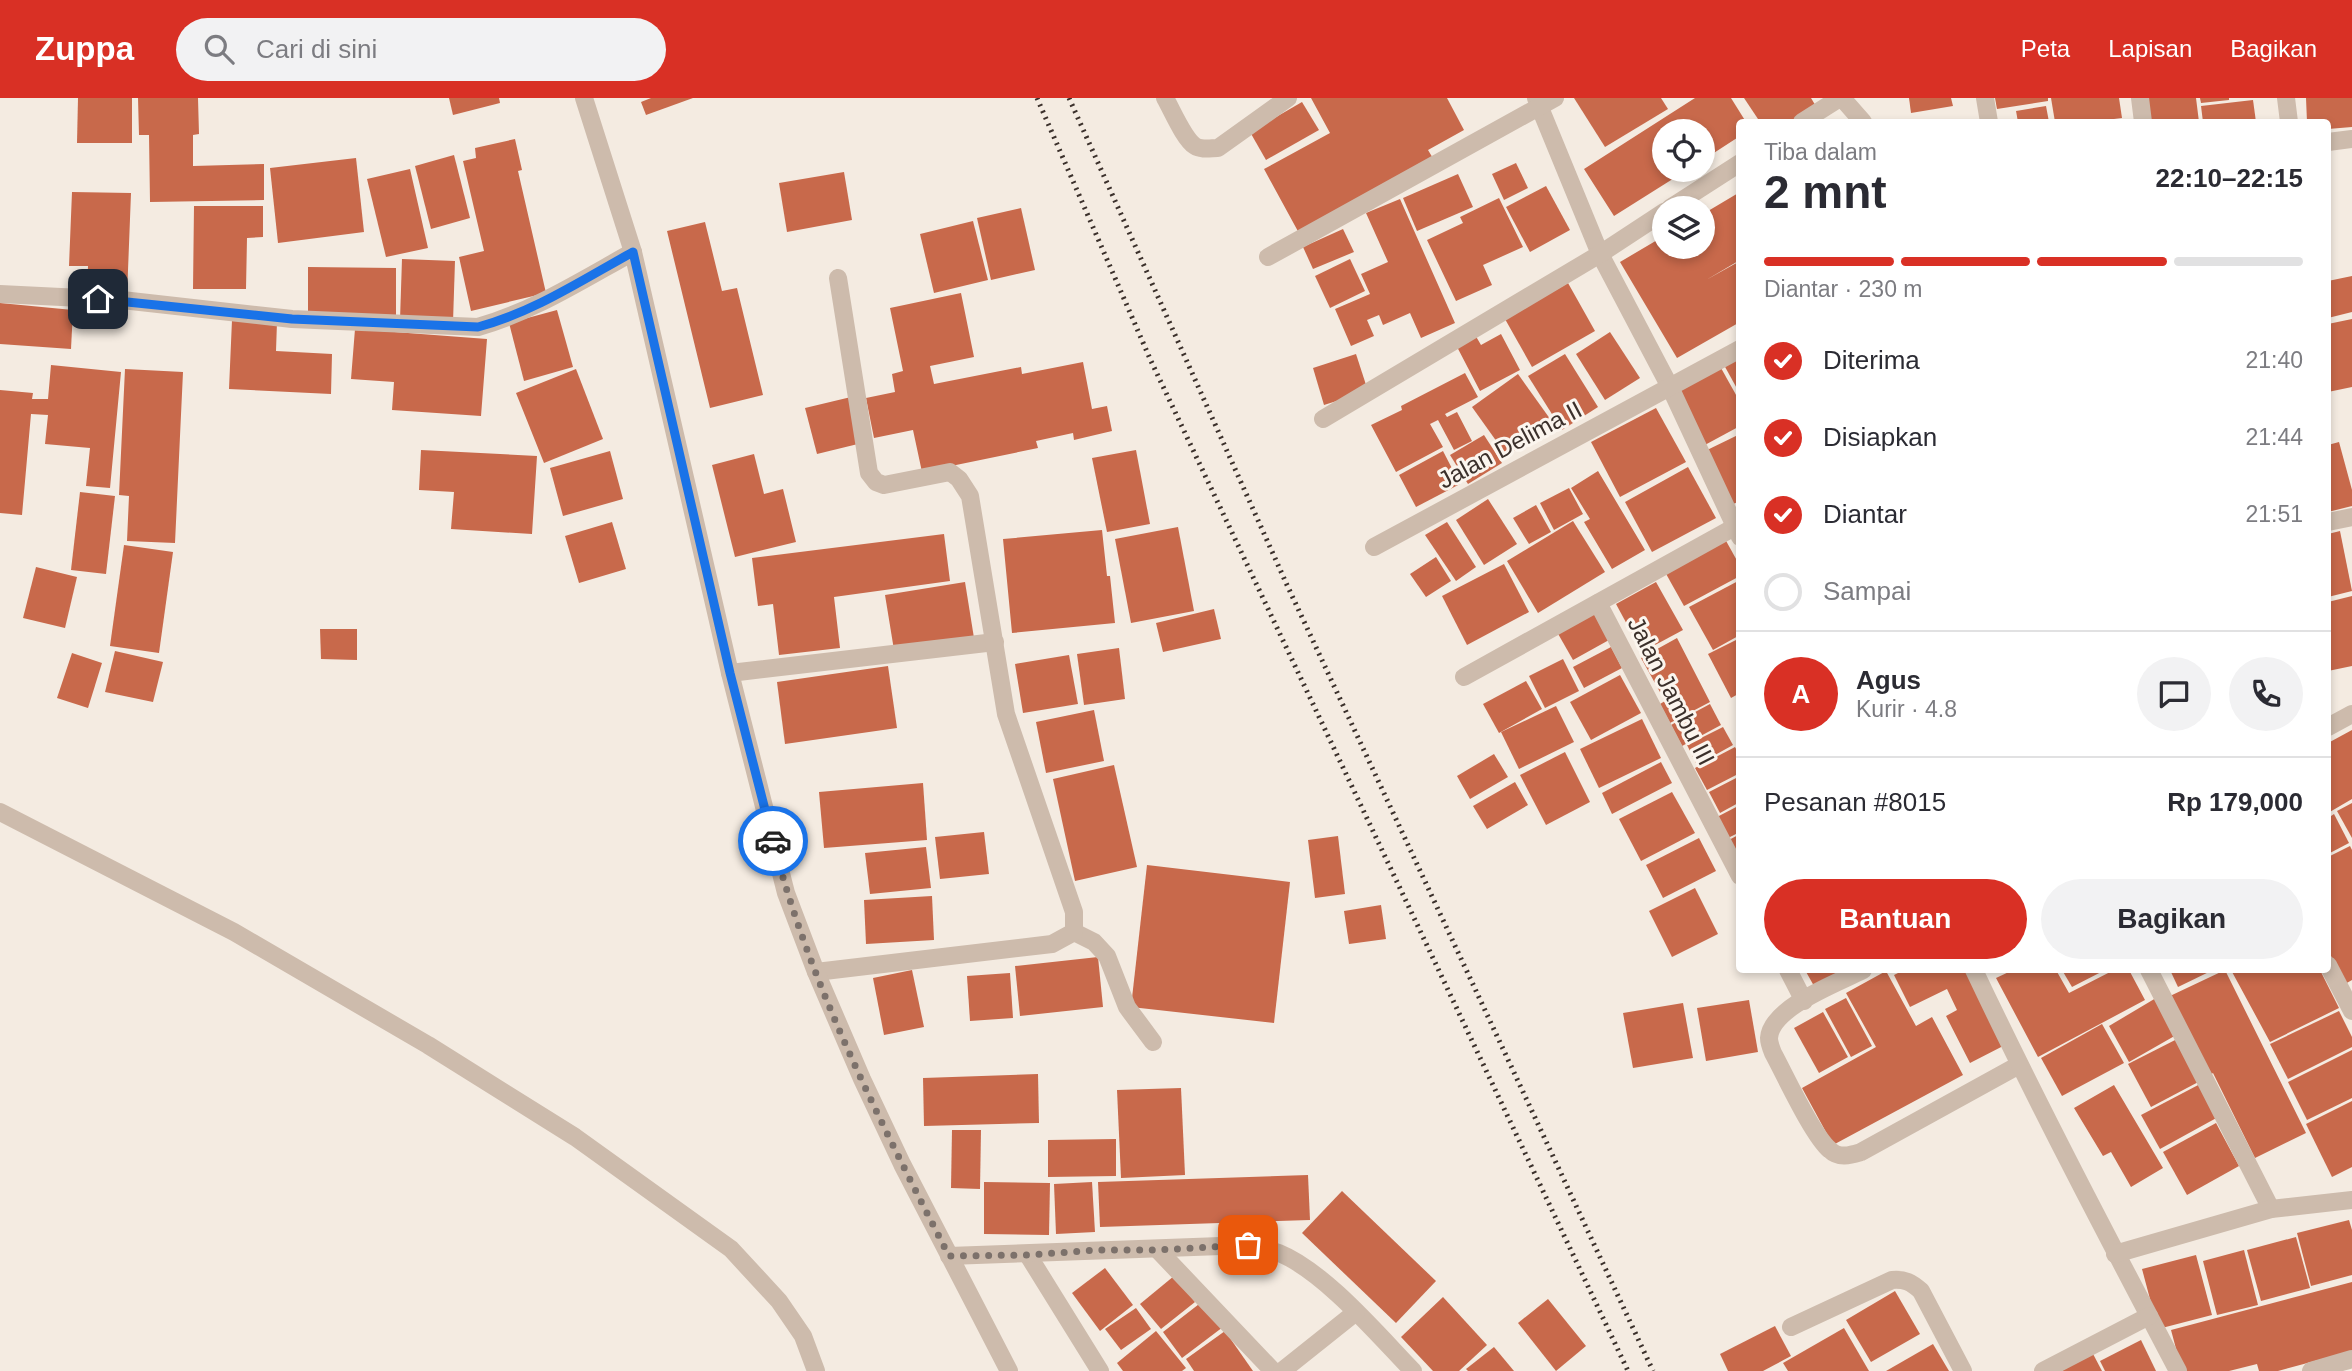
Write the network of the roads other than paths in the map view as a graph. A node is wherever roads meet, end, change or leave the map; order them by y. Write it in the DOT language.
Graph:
graph roads {
  1 [pos="584,98"];
  2 [pos="1165,98"];
  3 [pos="1288,98"];
  4 [pos="1841,98"];
  5 [pos="1985,98"];
  6 [pos="2140,98"];
  7 [pos="2286,98"];
  8 [pos="1544,101"];
  9 [pos="1807,119"];
  10 [pos="1860,119"];
  11 [pos="1988,119"];
  12 [pos="2143,119"];
  13 [pos="2289,119"];
  14 [pos="2352,139"];
  15 [pos="2331,142"];
  16 [pos="1736,166"];
  17 [pos="1689,196"];
  18 [pos="1652,220"];
  19 [pos="633,252"];
  20 [pos="1600,254"];
  21 [pos="1268,257"];
  22 [pos="838,278"];
  23 [pos="0,293"];
  24 [pos="1736,351"];
  25 [pos="1670,387"];
  26 [pos="1322,419"];
  27 [pos="2352,517"];
  28 [pos="2331,522"];
  29 [pos="1736,526"];
  30 [pos="1736,531"];
  31 [pos="1374,547"];
  32 [pos="1598,603"];
  33 [pos="995,642"];
  34 [pos="730,673"];
  35 [pos="1464,677"];
  36 [pos="2352,714"];
  37 [pos="2331,725"];
  38 [pos="0,811"];
  39 [pos="1736,868"];
  40 [pos="1074,932"];
  41 [pos="2331,971"];
  42 [pos="816,972"];
  43 [pos="1790,973"];
  44 [pos="1857,973"];
  45 [pos="1975,973"];
  46 [pos="2151,973"];
  47 [pos="1804,1001"];
  48 [pos="2352,1011"];
  49 [pos="1153,1042"];
  50 [pos="2019,1065"];
  51 [pos="2352,1200"];
  52 [pos="2272,1209"];
  53 [pos="1158,1250"];
  54 [pos="2115,1254"];
  55 [pos="1028,1255"];
  56 [pos="949,1256"];
  57 [pos="1356,1312"];
  58 [pos="2149,1316"];
  59 [pos="1791,1327"];
  60 [pos="2352,1359"];
  61 [pos="816,1371"];
  62 [pos="1009,1371"];
  63 [pos="1100,1371"];
  64 [pos="1273,1371"];
  65 [pos="1282,1371"];
  66 [pos="1413,1371"];
  67 [pos="1963,1371"];
  68 [pos="2043,1371"];
  69 [pos="2178,1371"];
  70 [pos="2311,1371"];
  1 -- 19 [label="street"];
  2 -- 3 [label="street"];
  4 -- 9 [label="street"];
  4 -- 10 [label="street"];
  5 -- 11 [label="street"];
  6 -- 12 [label="street"];
  7 -- 13 [label="street"];
  8 -- 20 [label="street"];
  8 -- 21 [label="street"];
  14 -- 15 [label="street"];
  16 -- 17 [label="street"];
  18 -- 20 [label="street"];
  19 -- 23 [label="street"];
  19 -- 34 [label="street"];
  20 -- 25 [label="street"];
  20 -- 26 [label="street"];
  22 -- 33 [label="street"];
  24 -- 25 [label="street, Jalan Delima II"];
  25 -- 29 [label="street"];
  25 -- 31 [label="street, Jalan Delima II"];
  27 -- 28 [label="street"];
  30 -- 32 [label="street"];
  32 -- 35 [label="street"];
  32 -- 39 [label="street, Jalan Jambu III"];
  33 -- 34 [label="street"];
  33 -- 40 [label="street"];
  34 -- 42 [label="street"];
  36 -- 37 [label="street"];
  38 -- 61 [label="street"];
  40 -- 42 [label="street"];
  40 -- 49 [label="street"];
  41 -- 48 [label="street"];
  42 -- 56 [label="street"];
  43 -- 47 [label="street"];
  44 -- 47 [label="street"];
  45 -- 50 [label="street"];
  46 -- 52 [label="street"];
  47 -- 50 [label="street"];
  50 -- 54 [label="street"];
  51 -- 52 [label="street"];
  52 -- 54 [label="street"];
  53 -- 55 [label="street"];
  53 -- 57 [label="street"];
  53 -- 64 [label="street"];
  54 -- 58 [label="street"];
  55 -- 56 [label="street"];
  55 -- 63 [label="street"];
  56 -- 62 [label="street"];
  57 -- 65 [label="street"];
  57 -- 66 [label="street"];
  58 -- 68 [label="street"];
  58 -- 69 [label="street"];
  59 -- 67 [label="street"];
  60 -- 70 [label="street"];
}
